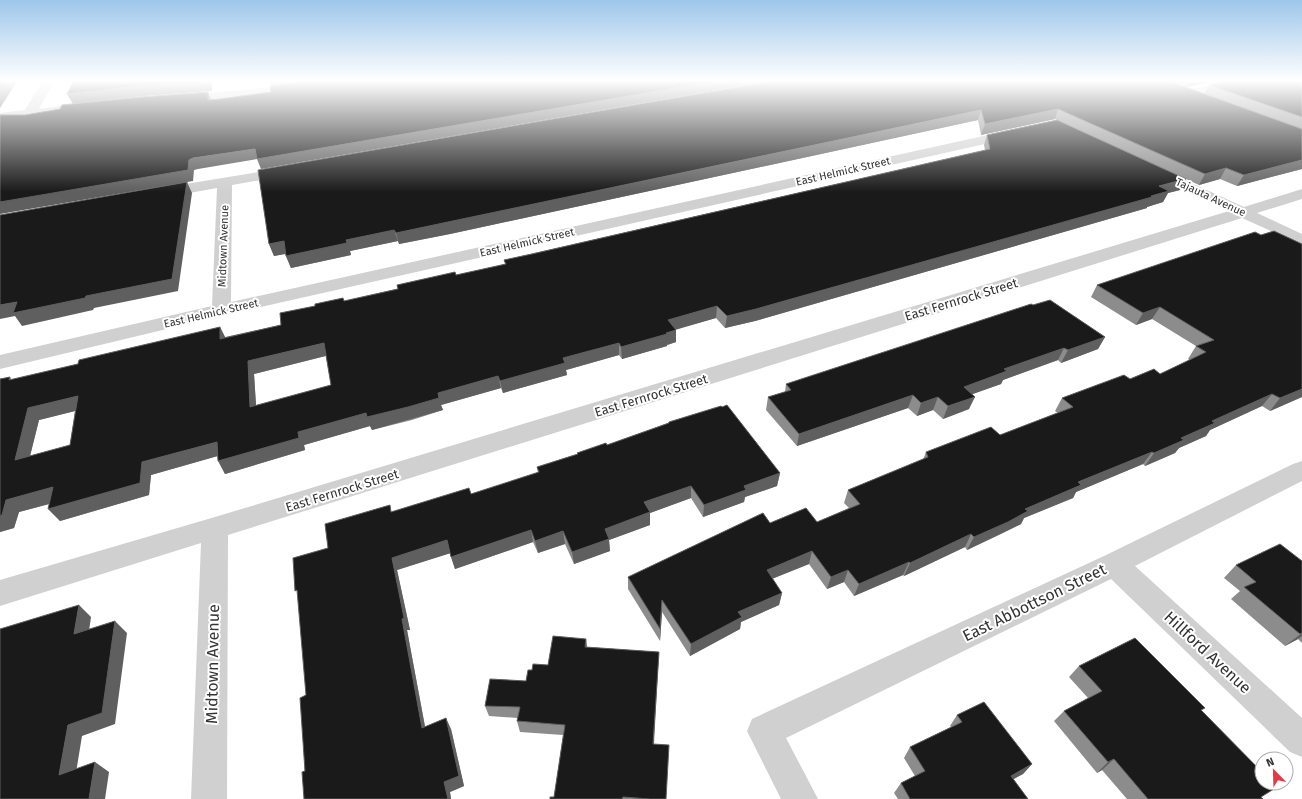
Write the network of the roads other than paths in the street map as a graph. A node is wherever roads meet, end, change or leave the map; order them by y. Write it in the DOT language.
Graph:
graph roads {
  1 [pos="1030,129"];
  2 [pos="1147,167"];
  3 [pos="302,168"];
  4 [pos="225,182"];
  5 [pos="1302,194"];
  6 [pos="147,196"];
  7 [pos="1243,213"];
  8 [pos="1302,240"];
  9 [pos="221,310"];
  10 [pos="0,362"];
  11 [pos="1302,470"];
  12 [pos="215,528"];
  13 [pos="1114,564"];
  14 [pos="0,593"];
  15 [pos="1302,740"];
  16 [pos="209,799"];
  17 [pos="800,799"];
  1 -- 9 [label="street, East Helmick Street"];
  2 -- 7 [label="street, Tajauta Avenue"];
  3 -- 4 [label="street"];
  4 -- 6 [label="street"];
  4 -- 9 [label="street, Midtown Avenue"];
  5 -- 7 [label="street, East Fernrock Street"];
  7 -- 8 [label="street, Tajauta Avenue"];
  7 -- 12 [label="street, East Fernrock Street"];
  9 -- 10 [label="street, East Helmick Street"];
  11 -- 13 [label="street, East Abbottson Street"];
  12 -- 14 [label="street, East Fernrock Street"];
  12 -- 16 [label="street, Midtown Avenue"];
  13 -- 15 [label="street, Hillford Avenue"];
  13 -- 17 [label="street, East Abbottson Street"];
}
